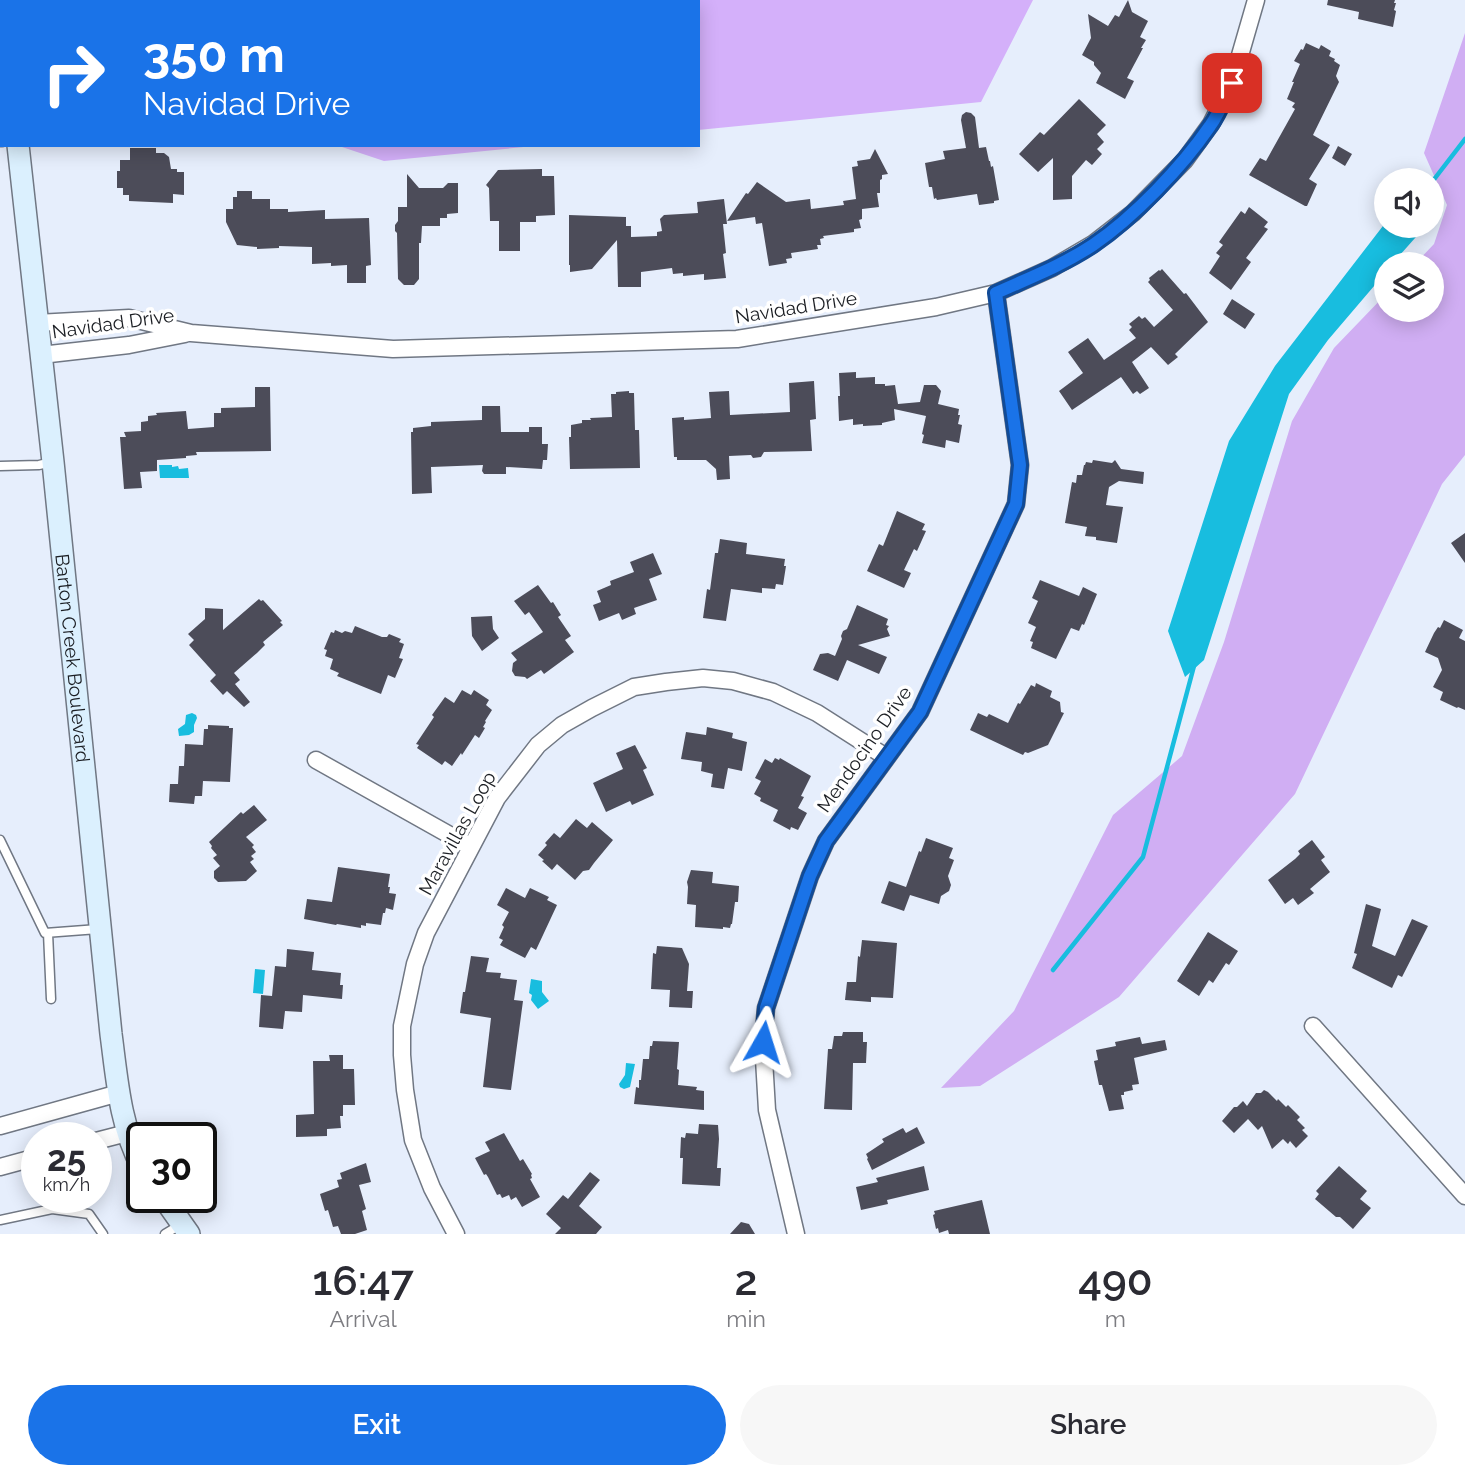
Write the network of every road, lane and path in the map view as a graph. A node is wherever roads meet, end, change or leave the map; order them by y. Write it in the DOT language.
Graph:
graph roads {
  1 [pos="1256,0"];
  2 [pos="18,147"];
  3 [pos="996,293"];
  4 [pos="37,323"];
  5 [pos="191,332"];
  6 [pos="41,355"];
  7 [pos="53,462"];
  8 [pos="0,466"];
  9 [pos="886,758"];
  10 [pos="316,760"];
  11 [pos="0,841"];
  12 [pos="471,847"];
  13 [pos="101,928"];
  14 [pos="48,933"];
  15 [pos="51,999"];
  16 [pos="1313,1026"];
  17 [pos="119,1093"];
  18 [pos="0,1126"];
  19 [pos="126,1128"];
  20 [pos="21,1161"];
  21 [pos="0,1167"];
  22 [pos="1465,1196"];
  23 [pos="170,1213"];
  24 [pos="0,1220"];
  25 [pos="178,1230"];
  26 [pos="103,1234"];
  27 [pos="456,1234"];
  28 [pos="796,1234"];
  1 -- 3 [label="street, Navidad Drive"];
  2 -- 4 [label="street, Barton Creek Boulevard"];
  3 -- 5 [label="street, Navidad Drive"];
  3 -- 9 [label="street, Mendocino Drive"];
  4 -- 5 [label="street, Navidad Drive"];
  4 -- 6 [label="street, Barton Creek Boulevard"];
  5 -- 6 [label="street, Navidad Drive"];
  6 -- 7 [label="street, Barton Creek Boulevard"];
  7 -- 8 [label="lane"];
  7 -- 13 [label="street, Barton Creek Boulevard"];
  9 -- 12 [label="street, Maravillas Loop"];
  9 -- 28 [label="street, Mendocino Drive"];
  10 -- 12 [label="street"];
  11 -- 14 [label="lane"];
  12 -- 27 [label="street, Maravillas Loop"];
  13 -- 14 [label="lane"];
  13 -- 17 [label="street, Barton Creek Boulevard"];
  14 -- 15 [label="lane"];
  16 -- 22 [label="street"];
  17 -- 18 [label="street"];
  17 -- 19 [label="street, Barton Creek Boulevard"];
  20 -- 21 [label="street"];
  23 -- 25 [label="street"];
  24 -- 26 [label="lane"];
}
